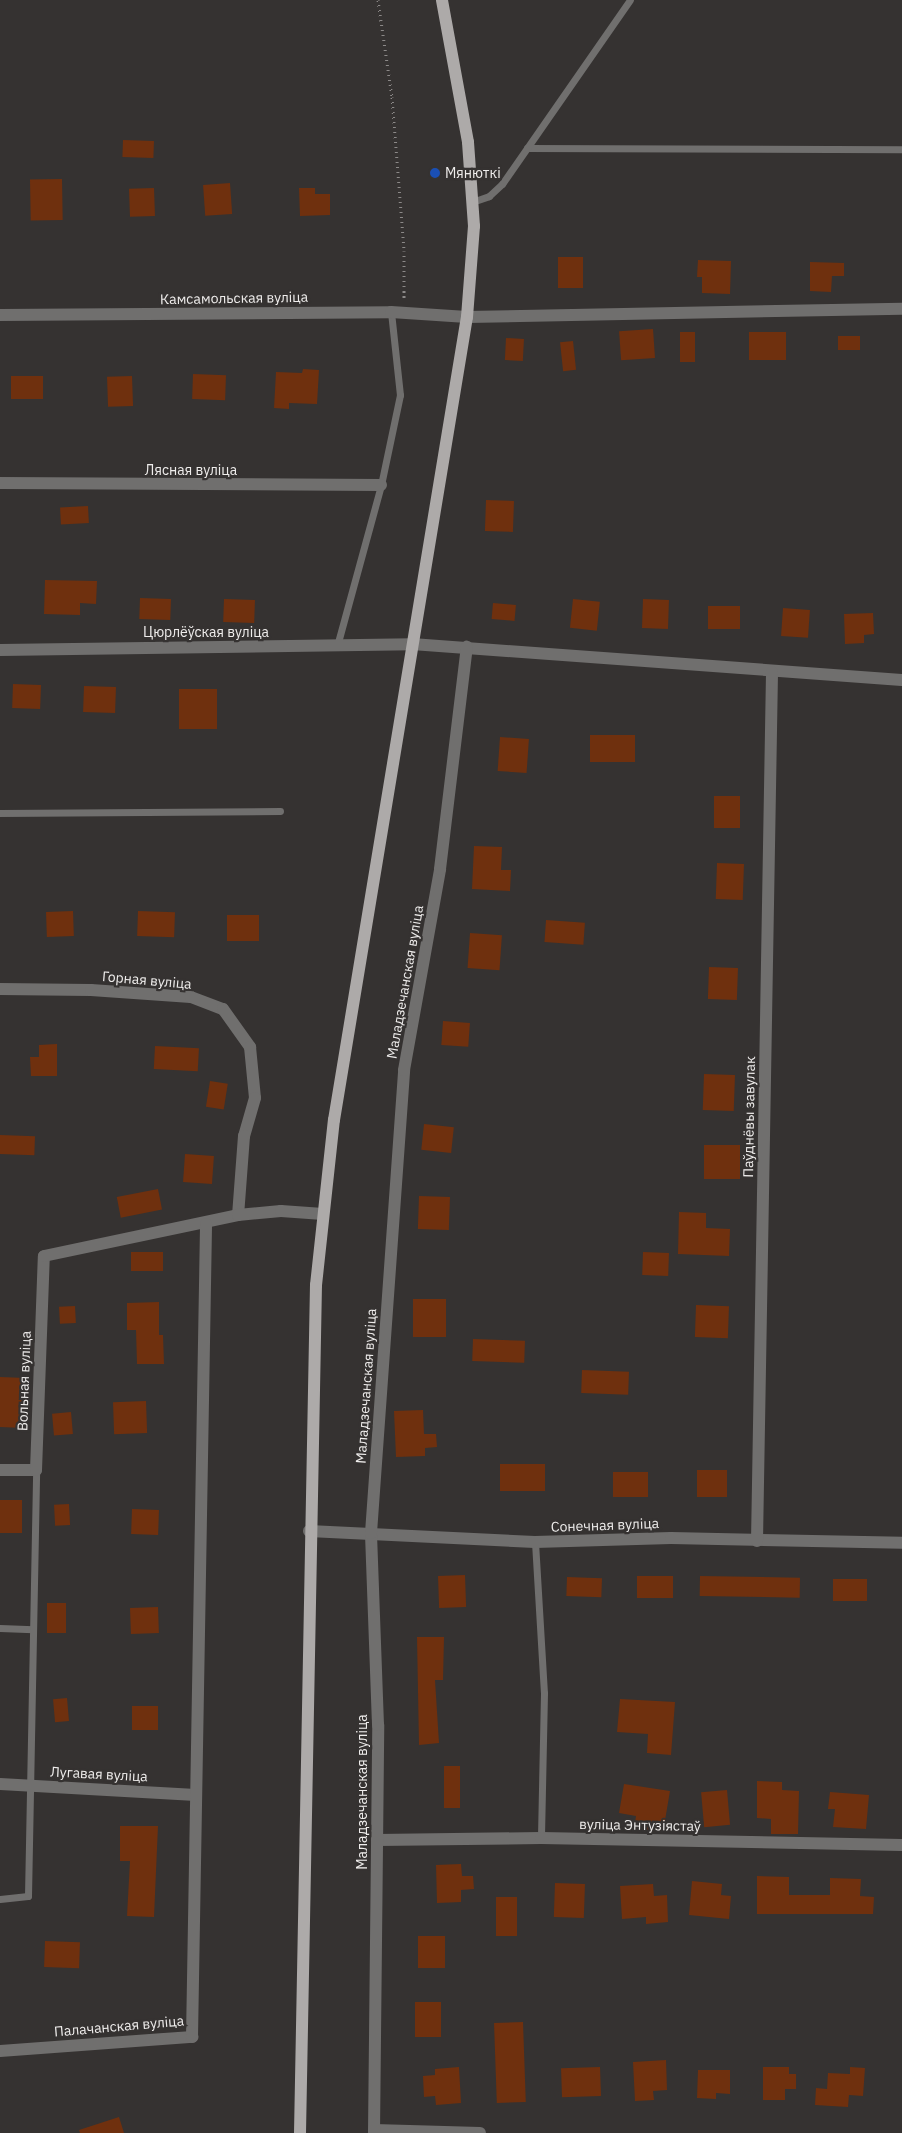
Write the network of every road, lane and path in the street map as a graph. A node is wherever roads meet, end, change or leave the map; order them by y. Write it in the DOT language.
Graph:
graph roads {
  1 [pos="378,0"];
  2 [pos="442,0"];
  3 [pos="630,0"];
  4 [pos="527,148"];
  5 [pos="902,149"];
  6 [pos="472,202"];
  7 [pos="902,309"];
  8 [pos="397,312"];
  9 [pos="0,316"];
  10 [pos="467,317"];
  11 [pos="0,483"];
  12 [pos="381,485"];
  13 [pos="412,644"];
  14 [pos="337,647"];
  15 [pos="467,647"];
  16 [pos="0,650"];
  17 [pos="772,672"];
  18 [pos="902,680"];
  19 [pos="280,811"];
  20 [pos="0,813"];
  21 [pos="0,989"];
  22 [pos="323,1214"];
  23 [pos="238,1215"];
  24 [pos="206,1224"];
  25 [pos="0,1470"];
  26 [pos="36,1470"];
  27 [pos="309,1532"];
  28 [pos="371,1534"];
  29 [pos="756,1541"];
  30 [pos="535,1542"];
  31 [pos="902,1543"];
  32 [pos="0,1628"];
  33 [pos="33,1629"];
  34 [pos="0,1784"];
  35 [pos="32,1786"];
  36 [pos="196,1795"];
  37 [pos="541,1838"];
  38 [pos="377,1840"];
  39 [pos="902,1845"];
  40 [pos="0,1899"];
  41 [pos="0,2051"];
  42 [pos="374,2132"];
  43 [pos="300,2133"];
  44 [pos="480,2133"];
  1 -- 8 [label="path"];
  2 -- 6 [label="main road"];
  3 -- 4 [label="lane"];
  4 -- 5 [label="lane"];
  4 -- 6 [label="lane"];
  6 -- 10 [label="main road"];
  7 -- 10 [label="street, Камсамольская вуліца"];
  8 -- 9 [label="street, Камсамольская вуліца"];
  8 -- 10 [label="street, Камсамольская вуліца"];
  8 -- 12 [label="lane"];
  10 -- 13 [label="main road"];
  11 -- 12 [label="street, Лясная вуліца"];
  12 -- 14 [label="lane"];
  13 -- 14 [label="street, Цюрлёўская вуліца"];
  13 -- 15 [label="street, Цюрлёўская вуліца"];
  13 -- 22 [label="main road"];
  14 -- 16 [label="street, Цюрлёўская вуліца"];
  15 -- 17 [label="street, Цюрлёўская вуліца"];
  15 -- 28 [label="street, Маладзечанская вуліца"];
  17 -- 18 [label="street, Цюрлёўская вуліца"];
  17 -- 29 [label="street, Паўднёвы завулак"];
  19 -- 20 [label="lane"];
  21 -- 23 [label="street, Горная вуліца"];
  22 -- 23 [label="street"];
  22 -- 27 [label="main road"];
  23 -- 24 [label="street"];
  24 -- 26 [label="street, Вольная вуліца"];
  24 -- 36 [label="street"];
  25 -- 26 [label="street"];
  26 -- 33 [label="lane"];
  27 -- 28 [label="street, Сонечная вуліца"];
  27 -- 43 [label="main road"];
  28 -- 30 [label="street, Сонечная вуліца"];
  28 -- 38 [label="street, Маладзечанская вуліца"];
  29 -- 30 [label="street, Сонечная вуліца"];
  29 -- 31 [label="street, Сонечная вуліца"];
  30 -- 37 [label="lane"];
  32 -- 33 [label="lane"];
  33 -- 35 [label="lane"];
  34 -- 35 [label="street, Лугавая вуліца"];
  35 -- 36 [label="street, Лугавая вуліца"];
  35 -- 40 [label="lane"];
  36 -- 41 [label="street, Палачанская вуліца"];
  37 -- 38 [label="street, вуліца Энтузіястаў"];
  37 -- 39 [label="street, вуліца Энтузіястаў"];
  38 -- 42 [label="street, Маладзечанская вуліца"];
  42 -- 44 [label="street"];
}
